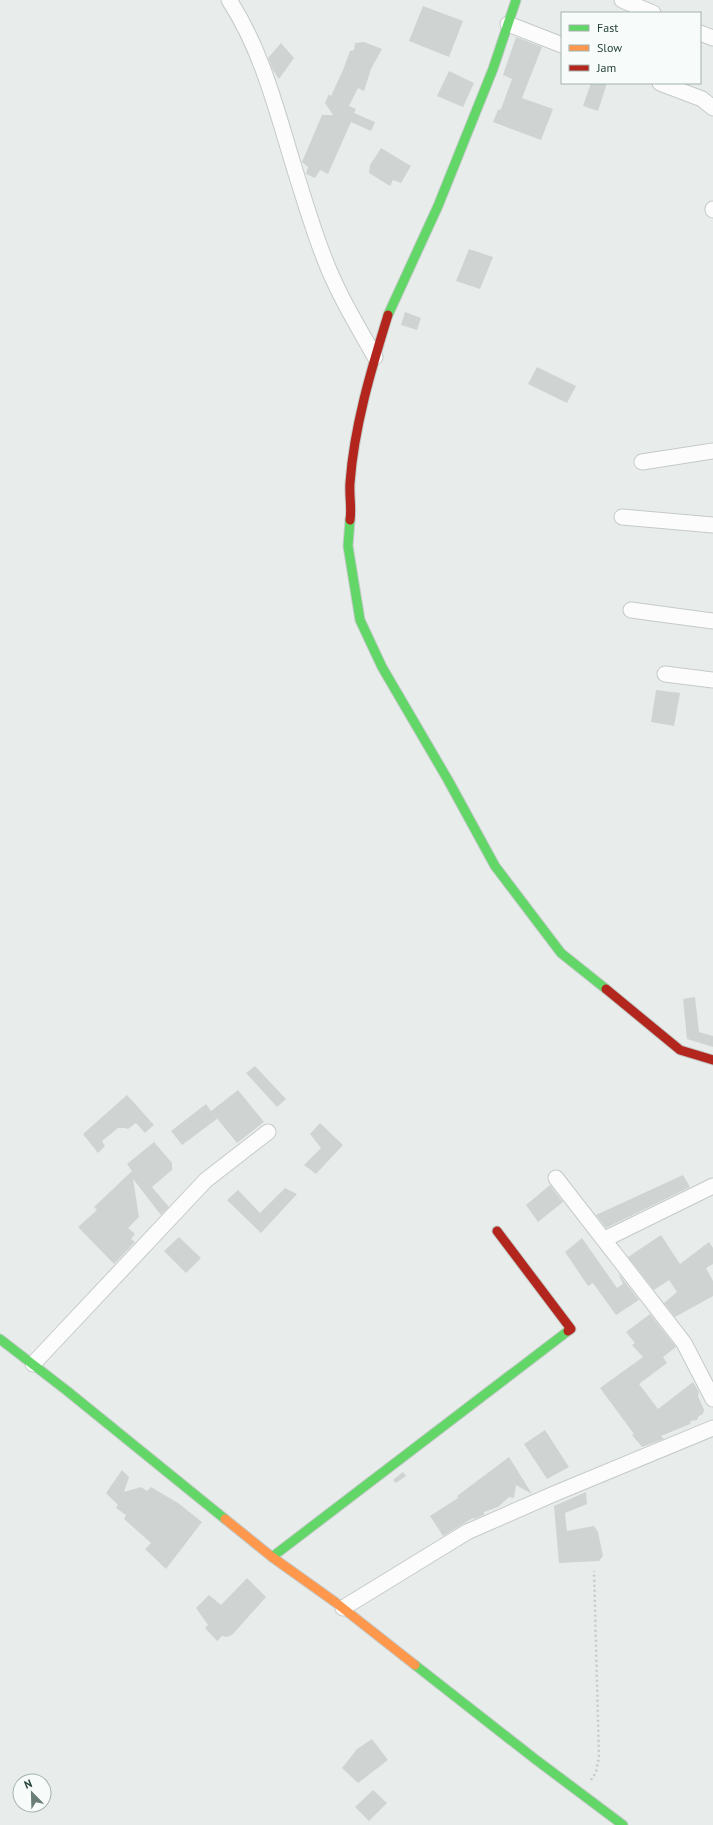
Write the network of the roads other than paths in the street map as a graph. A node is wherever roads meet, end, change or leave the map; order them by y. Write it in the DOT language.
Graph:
graph roads {
  1 [pos="229,0"];
  2 [pos="516,0"];
  3 [pos="622,0"];
  4 [pos="651,12"];
  5 [pos="508,24"];
  6 [pos="701,33"];
  7 [pos="713,38"];
  8 [pos="561,45"];
  9 [pos="663,84"];
  10 [pos="713,108"];
  11 [pos="375,357"];
  12 [pos="713,451"];
  13 [pos="642,462"];
  14 [pos="622,517"];
  15 [pos="713,525"];
  16 [pos="631,610"];
  17 [pos="713,621"];
  18 [pos="665,674"];
  19 [pos="713,680"];
  20 [pos="713,1060"];
  21 [pos="268,1132"];
  22 [pos="556,1178"];
  23 [pos="713,1186"];
  24 [pos="496,1231"];
  25 [pos="604,1239"];
  26 [pos="0,1339"];
  27 [pos="33,1364"];
  28 [pos="713,1399"];
  29 [pos="713,1428"];
  30 [pos="272,1557"];
  31 [pos="343,1608"];
  32 [pos="623,1825"];
  1 -- 11 [label="street"];
  2 -- 5 [label="street"];
  3 -- 4 [label="street"];
  5 -- 8 [label="street"];
  5 -- 11 [label="street"];
  6 -- 7 [label="street"];
  9 -- 10 [label="street"];
  11 -- 20 [label="street"];
  12 -- 13 [label="street"];
  14 -- 15 [label="street"];
  16 -- 17 [label="street"];
  18 -- 19 [label="street"];
  21 -- 27 [label="street"];
  22 -- 25 [label="street"];
  23 -- 25 [label="street"];
  24 -- 30 [label="street"];
  25 -- 28 [label="street"];
  26 -- 27 [label="street"];
  27 -- 30 [label="street"];
  29 -- 31 [label="street"];
  30 -- 31 [label="street"];
  31 -- 32 [label="street"];
}
